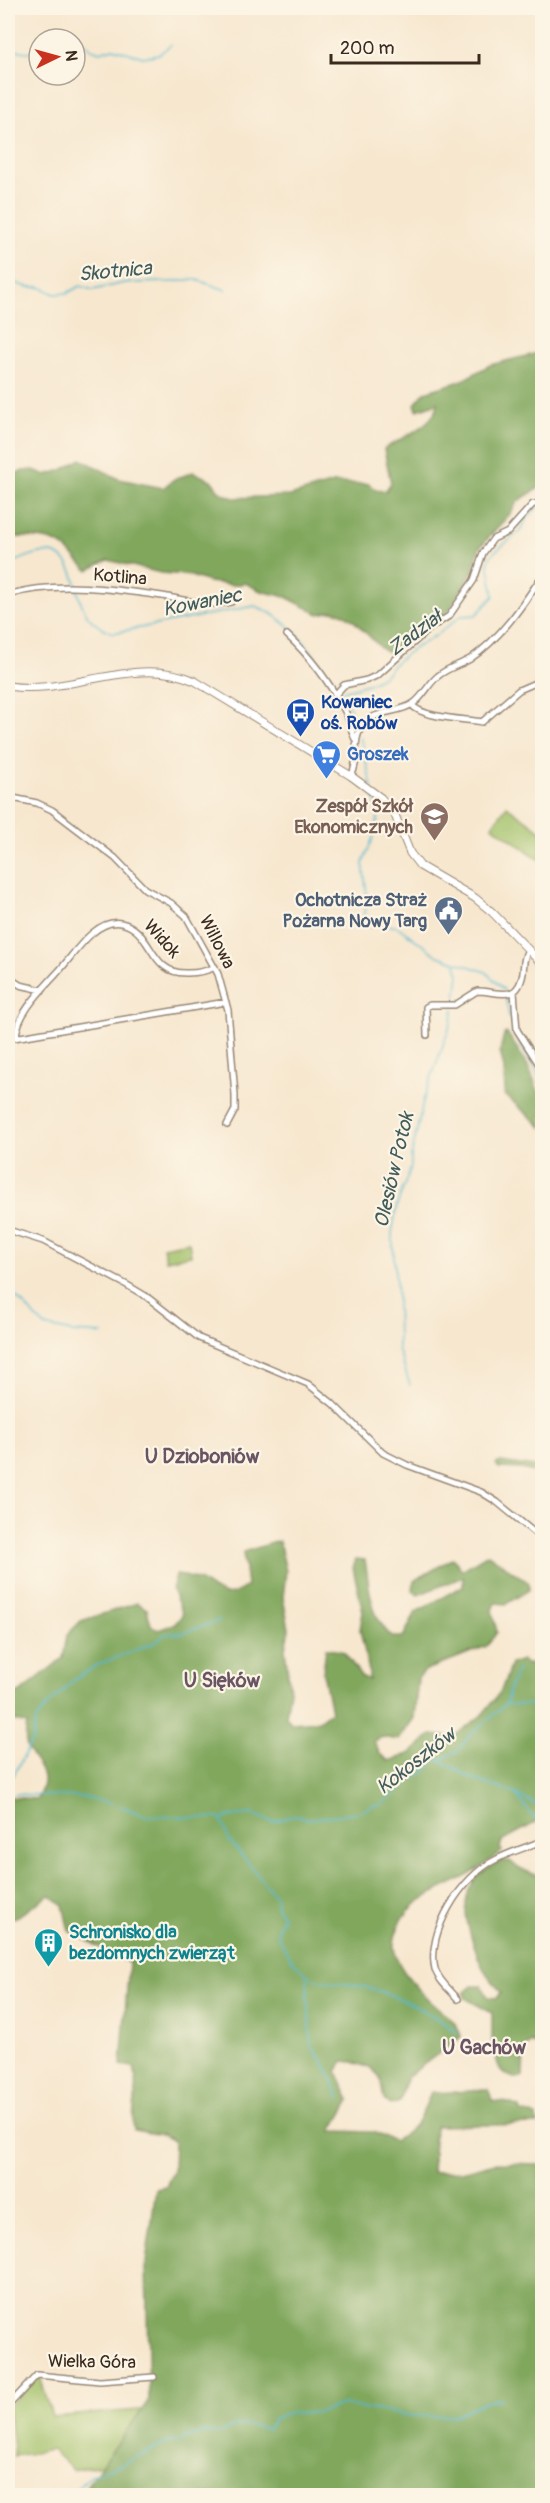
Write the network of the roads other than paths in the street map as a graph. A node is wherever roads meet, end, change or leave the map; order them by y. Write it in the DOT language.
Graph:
graph roads {
  1 [pos="540,503"];
  2 [pos="543,576"];
  3 [pos="8,592"];
  4 [pos="231,602"];
  5 [pos="287,635"];
  6 [pos="543,680"];
  7 [pos="8,686"];
  8 [pos="335,695"];
  9 [pos="412,705"];
  10 [pos="356,737"];
  11 [pos="351,776"];
  12 [pos="8,797"];
  13 [pos="528,950"];
  14 [pos="543,964"];
  15 [pos="215,967"];
  16 [pos="8,977"];
  17 [pos="42,990"];
  18 [pos="512,993"];
  19 [pos="226,1002"];
  20 [pos="427,1035"];
  21 [pos="16,1037"];
  22 [pos="8,1039"];
  23 [pos="543,1069"];
  24 [pos="227,1125"];
  25 [pos="8,1230"];
  26 [pos="543,1539"];
  27 [pos="543,1841"];
  28 [pos="458,1998"];
  29 [pos="154,2377"];
  30 [pos="8,2406"];
  1 -- 8 [label="street"];
  2 -- 9 [label="street"];
  3 -- 4 [label="street, Kotlina"];
  5 -- 8 [label="street"];
  6 -- 9 [label="street"];
  7 -- 11 [label="street"];
  8 -- 10 [label="street"];
  9 -- 10 [label="street"];
  10 -- 11 [label="street"];
  11 -- 13 [label="street"];
  12 -- 15 [label="street, Willowa"];
  13 -- 14 [label="street"];
  13 -- 18 [label="street"];
  15 -- 17 [label="street, Widok"];
  15 -- 19 [label="street, Willowa"];
  16 -- 17 [label="street"];
  17 -- 21 [label="street, Widok"];
  18 -- 20 [label="street"];
  18 -- 23 [label="street"];
  19 -- 21 [label="street"];
  19 -- 24 [label="street, Willowa"];
  21 -- 22 [label="street"];
  25 -- 26 [label="street"];
  27 -- 28 [label="street"];
  29 -- 30 [label="street, Wielka Góra"];
}
